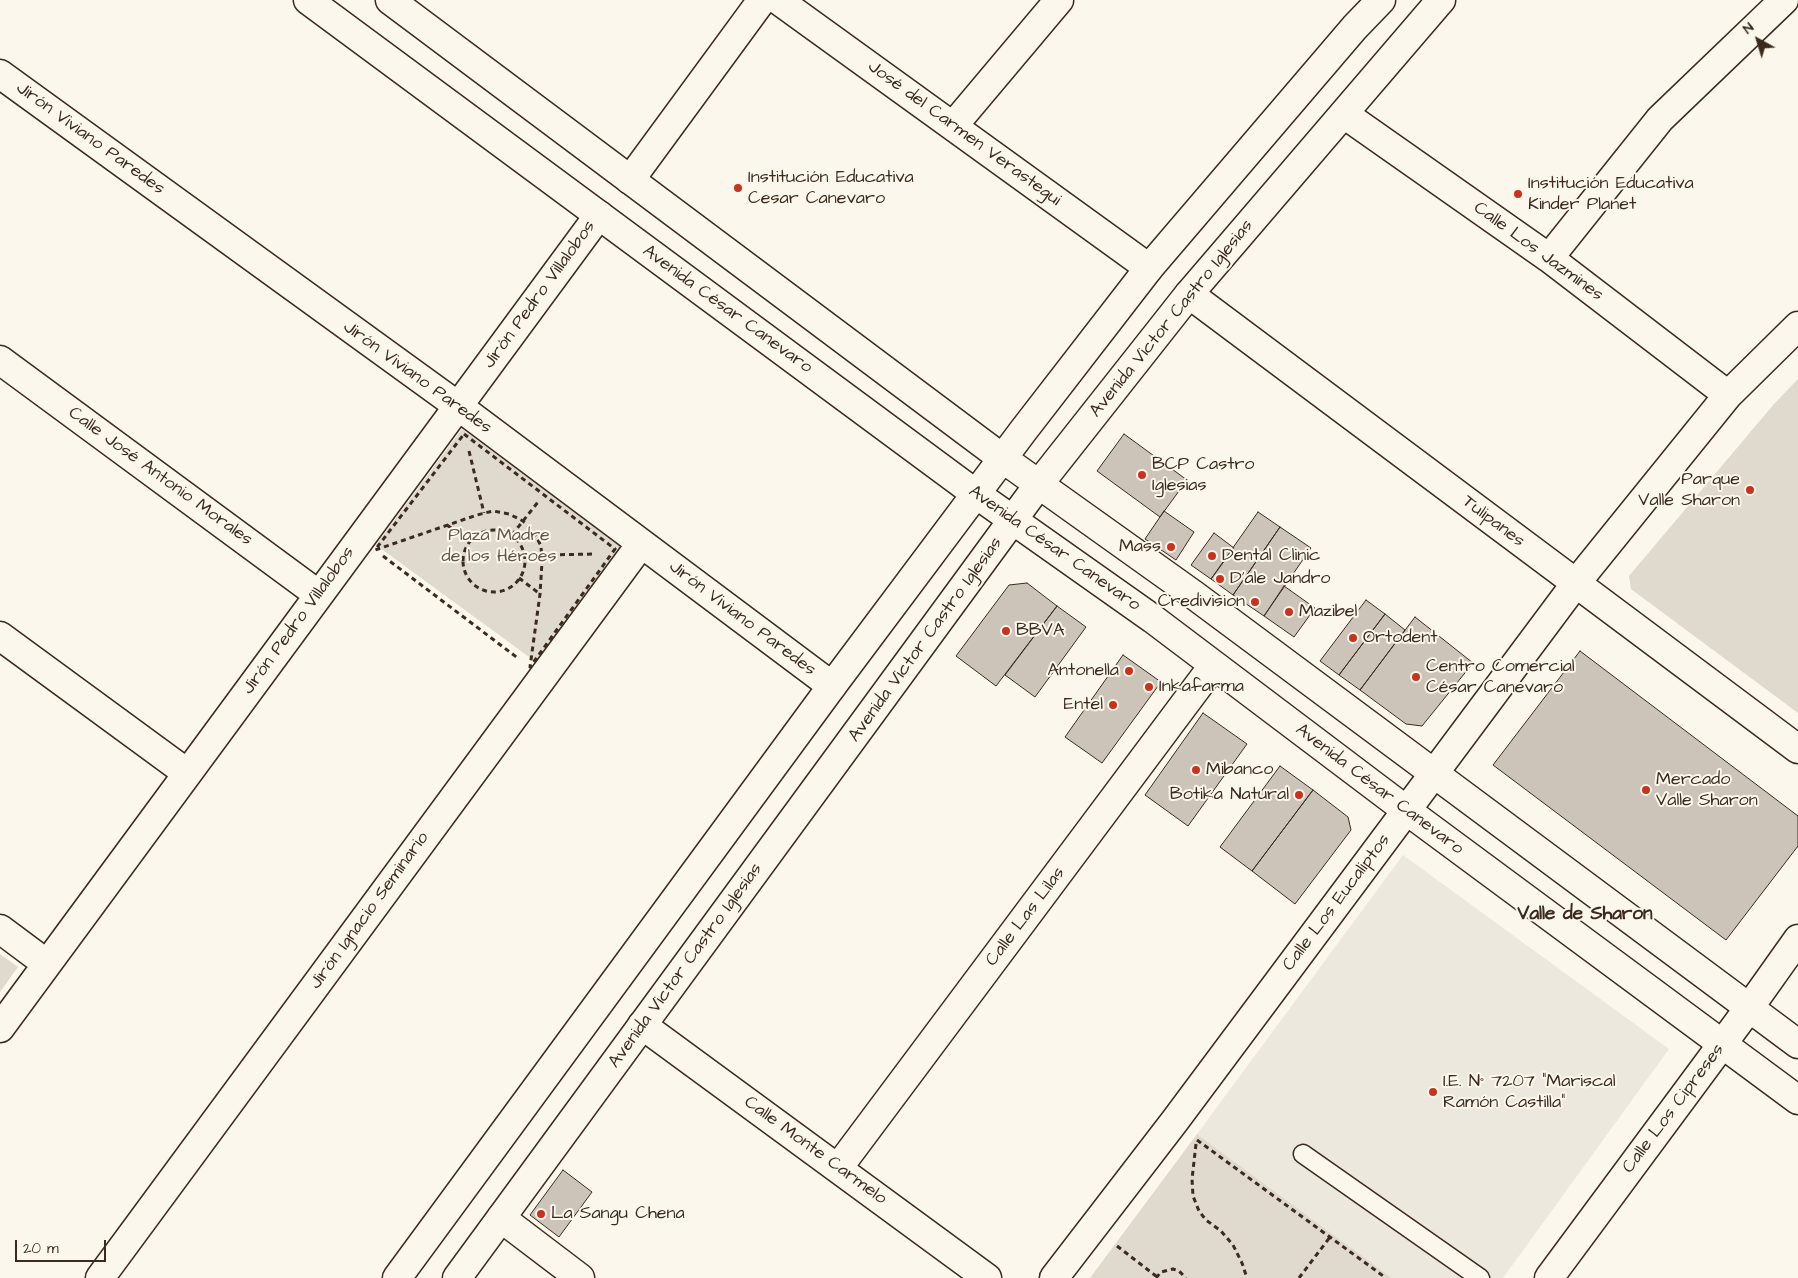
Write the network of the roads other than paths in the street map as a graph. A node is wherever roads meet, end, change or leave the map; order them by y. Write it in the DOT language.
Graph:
graph roads {
  1 [pos="308,0"];
  2 [pos="390,0"];
  3 [pos="762,0"];
  4 [pos="778,0"];
  5 [pos="1060,0"];
  6 [pos="1381,0"];
  7 [pos="1441,0"];
  8 [pos="1784,0"];
  9 [pos="0,74"];
  10 [pos="1344,114"];
  11 [pos="953,126"];
  12 [pos="630,180"];
  13 [pos="599,215"];
  14 [pos="1549,258"];
  15 [pos="1149,268"];
  16 [pos="1189,294"];
  17 [pos="1798,326"];
  18 [pos="0,360"];
  19 [pos="1728,395"];
  20 [pos="458,406"];
  21 [pos="1002,458"];
  22 [pos="1039,484"];
  23 [pos="976,494"];
  24 [pos="1014,519"];
  25 [pos="629,550"];
  26 [pos="1576,583"];
  27 [pos="319,595"];
  28 [pos="0,636"];
  29 [pos="1214,666"];
  30 [pos="832,686"];
  31 [pos="1798,749"];
  32 [pos="1434,772"];
  33 [pos="187,773"];
  34 [pos="1406,810"];
  35 [pos="0,929"];
  36 [pos="1798,939"];
  37 [pos="47,964"];
  38 [pos="1749,1008"];
  39 [pos="642,1024"];
  40 [pos="0,1028"];
  41 [pos="1723,1044"];
  42 [pos="1798,1044"];
  43 [pos="1798,1100"];
  44 [pos="1303,1154"];
  45 [pos="838,1168"];
  46 [pos="501,1218"];
  47 [pos="100,1278"];
  48 [pos="396,1278"];
  49 [pos="457,1278"];
  50 [pos="580,1278"];
  51 [pos="987,1278"];
  52 [pos="1054,1278"];
  53 [pos="1480,1278"];
  54 [pos="1549,1278"];
  1 -- 13 [label="street, Avenida César Canevaro"];
  2 -- 12 [label="street"];
  3 -- 12 [label="street"];
  4 -- 11 [label="street, José del Carmen Verastegui"];
  5 -- 11 [label="street"];
  6 -- 15 [label="street"];
  7 -- 10 [label="street, Avenida Victor Castro Iglesias"];
  8 -- 14 [label="street"];
  9 -- 20 [label="street, Jirón Viviano Paredes"];
  10 -- 14 [label="street, Calle Los Jazmines"];
  10 -- 16 [label="street, Avenida Victor Castro Iglesias"];
  11 -- 15 [label="street, José del Carmen Verastegui"];
  12 -- 21 [label="street"];
  13 -- 20 [label="street, Jirón Pedro Villalobos"];
  13 -- 23 [label="street, Avenida César Canevaro"];
  14 -- 19 [label="street, Calle Los Jazmines"];
  15 -- 21 [label="street"];
  16 -- 22 [label="street, Avenida Victor Castro Iglesias"];
  16 -- 26 [label="street, Tulipanes"];
  17 -- 19 [label="street, Calle Los Eucaliptos"];
  18 -- 27 [label="street, Calle José Antonio Morales"];
  19 -- 26 [label="street, Calle Los Eucaliptos"];
  20 -- 25 [label="street, Jirón Viviano Paredes"];
  20 -- 27 [label="street, Jirón Pedro Villalobos"];
  21 -- 22 [label="street"];
  21 -- 23 [label="street"];
  22 -- 24 [label="street, Avenida Victor Castro Iglesias"];
  22 -- 32 [label="street"];
  23 -- 24 [label="street, Avenida César Canevaro"];
  23 -- 30 [label="street"];
  24 -- 29 [label="street, Avenida César Canevaro"];
  24 -- 39 [label="street, Avenida Victor Castro Iglesias"];
  25 -- 30 [label="street, Jirón Viviano Paredes"];
  25 -- 47 [label="street, Jirón Ignacio Seminario"];
  26 -- 31 [label="street, Tulipanes"];
  26 -- 32 [label="street, Calle Los Eucaliptos"];
  27 -- 33 [label="street, Jirón Pedro Villalobos"];
  28 -- 33 [label="street"];
  29 -- 34 [label="street, Avenida César Canevaro"];
  29 -- 45 [label="street, Calle Las Lilas"];
  30 -- 48 [label="street"];
  32 -- 34 [label="street, Calle Los Eucaliptos"];
  32 -- 38 [label="street"];
  33 -- 37 [label="street, Jirón Pedro Villalobos"];
  34 -- 41 [label="street, Avenida César Canevaro"];
  34 -- 52 [label="street, Calle Los Eucaliptos"];
  35 -- 37 [label="street"];
  36 -- 38 [label="street, Calle Los Cipreses"];
  37 -- 40 [label="street, Jirón Pedro Villalobos"];
  38 -- 41 [label="street, Calle Los Cipreses"];
  38 -- 42 [label="street"];
  39 -- 45 [label="street, Calle Monte Carmelo"];
  39 -- 46 [label="street, Avenida Victor Castro Iglesias"];
  41 -- 43 [label="street, Avenida César Canevaro"];
  41 -- 54 [label="street, Calle Los Cipreses"];
  44 -- 53 [label="lane"];
  45 -- 51 [label="street, Calle Monte Carmelo"];
  46 -- 49 [label="street, Avenida Victor Castro Iglesias"];
  46 -- 50 [label="street"];
}
